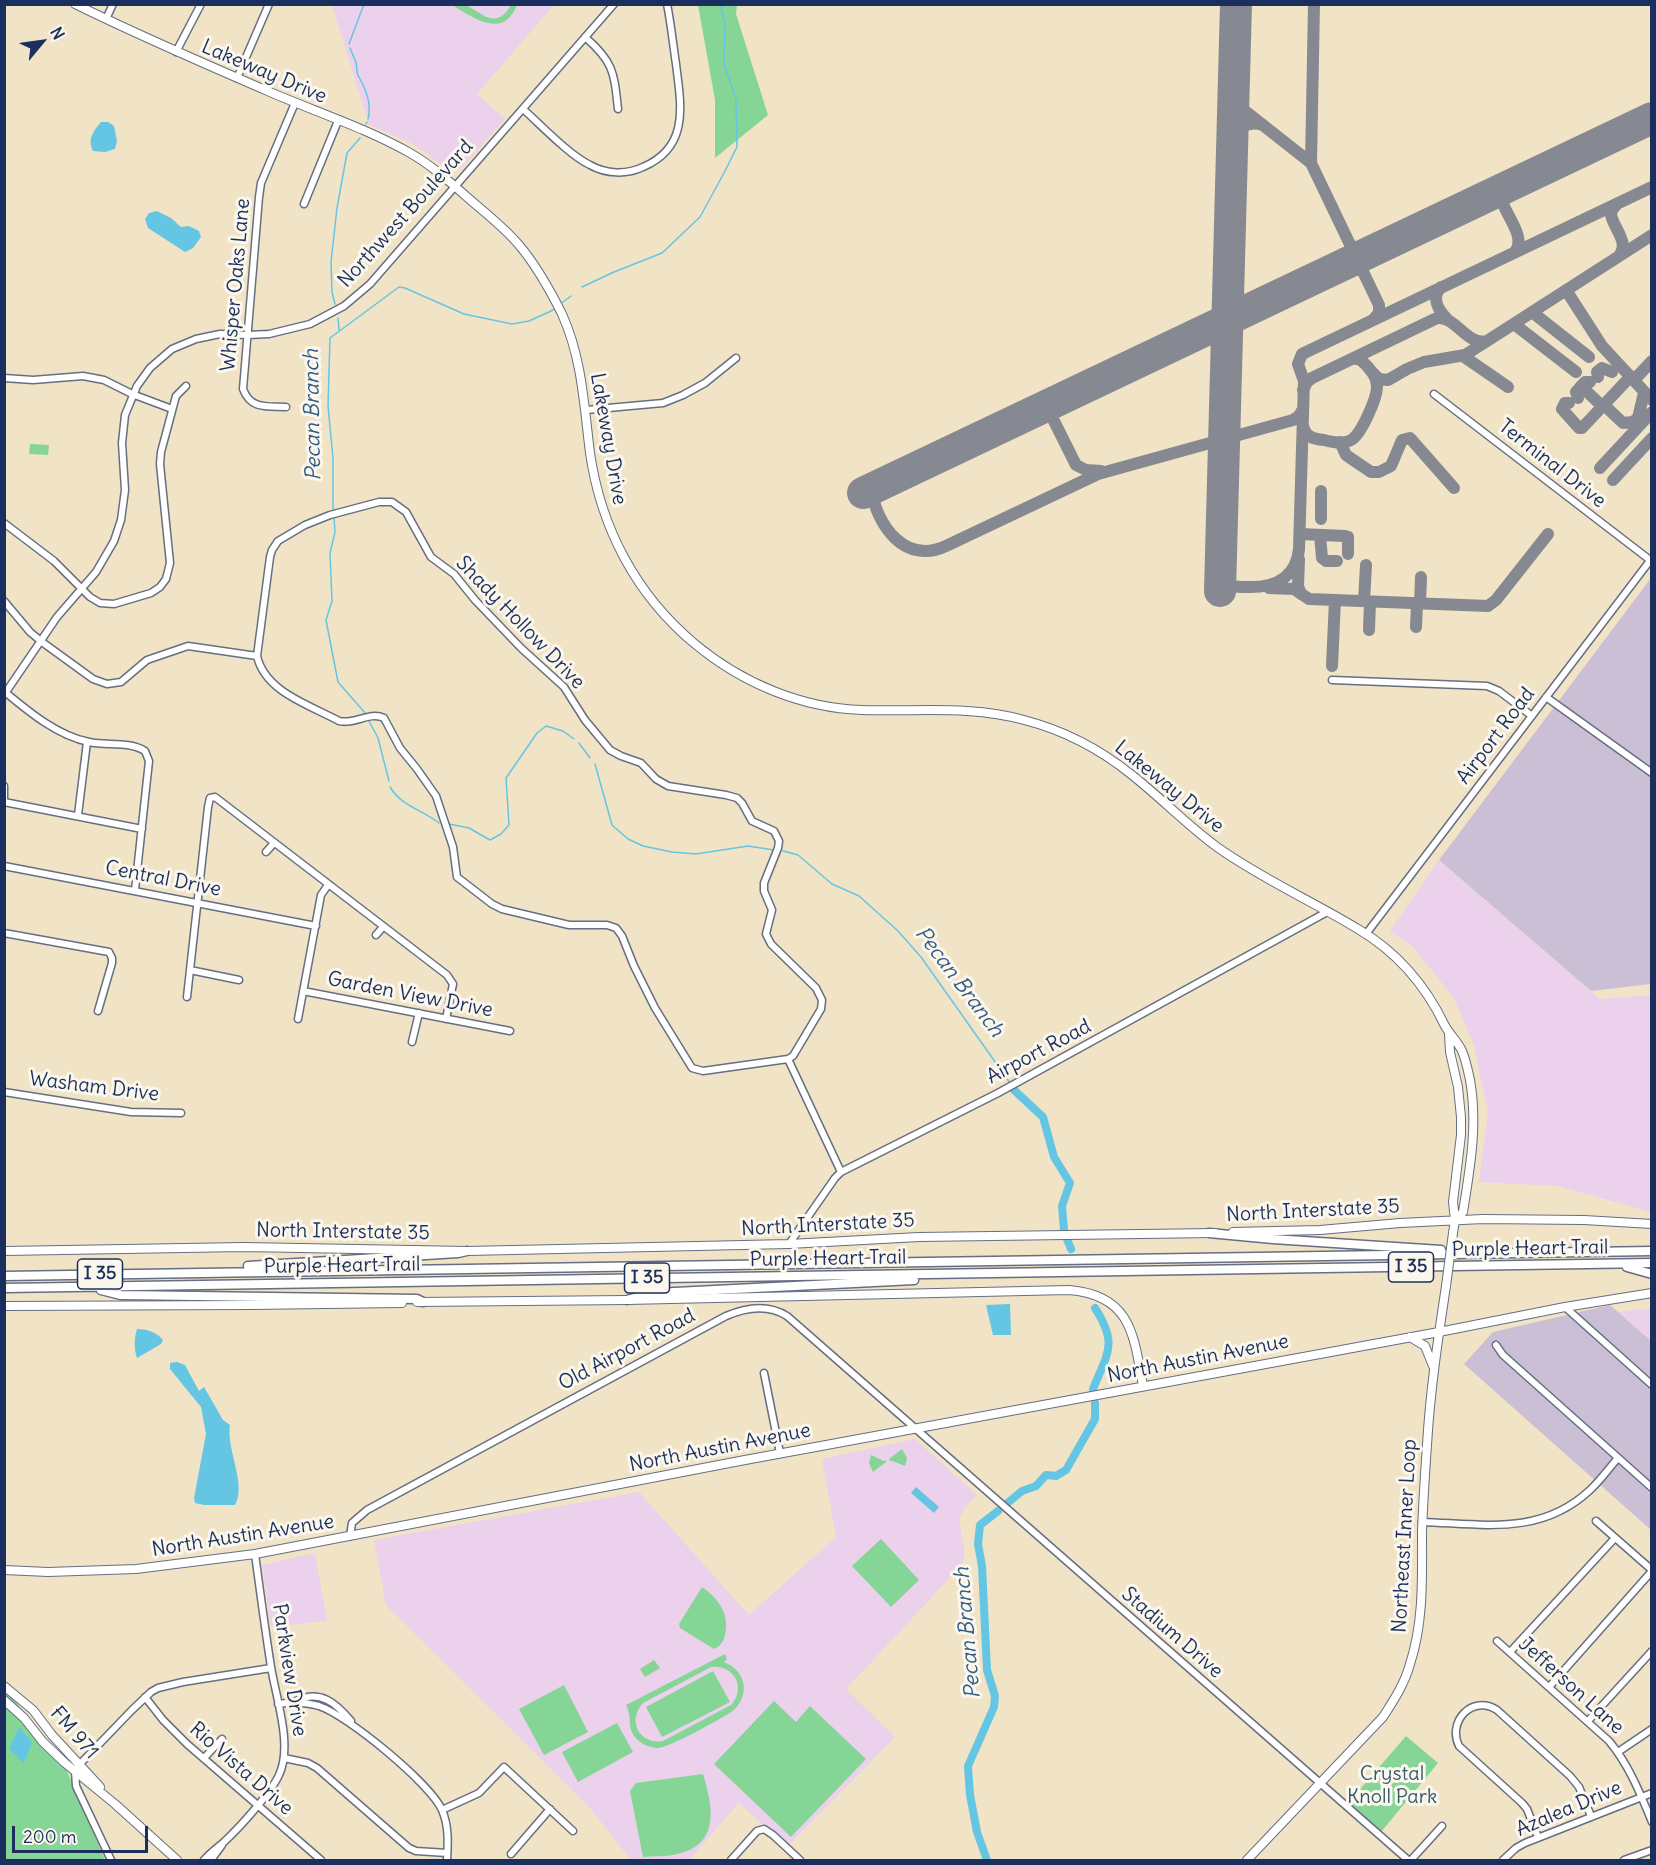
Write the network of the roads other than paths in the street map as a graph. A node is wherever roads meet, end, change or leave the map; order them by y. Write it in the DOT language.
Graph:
graph roads {
  1 [pos="75,4"];
  2 [pos="112,4"];
  3 [pos="201,4"];
  4 [pos="269,4"];
  5 [pos="614,4"];
  6 [pos="667,4"];
  7 [pos="106,19"];
  8 [pos="585,37"];
  9 [pos="176,52"];
  10 [pos="237,78"];
  11 [pos="295,103"];
  12 [pos="523,109"];
  13 [pos="618,109"];
  14 [pos="338,121"];
  15 [pos="455,187"];
  16 [pos="304,204"];
  17 [pos="248,335"];
  18 [pos="736,358"];
  19 [pos="4,378"];
  20 [pos="186,387"];
  21 [pos="132,394"];
  22 [pos="1434,394"];
  23 [pos="285,407"];
  24 [pos="172,409"];
  25 [pos="586,410"];
  26 [pos="4,523"];
  27 [pos="1651,559"];
  28 [pos="82,590"];
  29 [pos="4,601"];
  30 [pos="42,642"];
  31 [pos="257,656"];
  32 [pos="1332,680"];
  33 [pos="5,693"];
  34 [pos="1546,697"];
  35 [pos="1532,716"];
  36 [pos="87,742"];
  37 [pos="1652,773"];
  38 [pos="4,786"];
  39 [pos="4,800"];
  40 [pos="78,815"];
  41 [pos="142,829"];
  42 [pos="274,843"];
  43 [pos="266,852"];
  44 [pos="4,866"];
  45 [pos="328,885"];
  46 [pos="135,890"];
  47 [pos="197,902"];
  48 [pos="1327,912"];
  49 [pos="315,926"];
  50 [pos="383,927"];
  51 [pos="4,933"];
  52 [pos="1366,934"];
  53 [pos="376,935"];
  54 [pos="190,970"];
  55 [pos="239,980"];
  56 [pos="303,992"];
  57 [pos="187,997"];
  58 [pos="98,1011"];
  59 [pos="418,1013"];
  60 [pos="446,1018"];
  61 [pos="298,1019"];
  62 [pos="510,1031"];
  63 [pos="1449,1034"];
  64 [pos="412,1042"];
  65 [pos="788,1059"];
  66 [pos="4,1092"];
  67 [pos="181,1113"];
  68 [pos="841,1172"];
  69 [pos="1465,1203"];
  70 [pos="1483,1219"];
  71 [pos="1455,1220"];
  72 [pos="1652,1224"];
  73 [pos="1209,1233"];
  74 [pos="789,1244"];
  75 [pos="4,1251"];
  76 [pos="467,1251"];
  77 [pos="1652,1251"];
  78 [pos="1477,1254"];
  79 [pos="1652,1263"];
  80 [pos="1618,1264"];
  81 [pos="195,1272"];
  82 [pos="971,1274"];
  83 [pos="1652,1274"];
  84 [pos="4,1276"];
  85 [pos="88,1287"];
  86 [pos="4,1288"];
  87 [pos="1652,1293"];
  88 [pos="627,1300"];
  89 [pos="423,1302"];
  90 [pos="4,1306"];
  91 [pos="1565,1307"];
  92 [pos="1439,1332"];
  93 [pos="1409,1337"];
  94 [pos="1496,1345"];
  95 [pos="1434,1369"];
  96 [pos="764,1373"];
  97 [pos="1652,1385"];
  98 [pos="1143,1386"];
  99 [pos="914,1428"];
  100 [pos="780,1453"];
  101 [pos="1618,1458"];
  102 [pos="1652,1488"];
  103 [pos="1596,1521"];
  104 [pos="1422,1522"];
  105 [pos="350,1536"];
  106 [pos="1615,1538"];
  107 [pos="255,1554"];
  108 [pos="4,1570"];
  109 [pos="1652,1571"];
  110 [pos="1497,1641"];
  111 [pos="1652,1651"];
  112 [pos="1510,1652"];
  113 [pos="271,1668"];
  114 [pos="4,1686"];
  115 [pos="1550,1686"];
  116 [pos="145,1697"];
  117 [pos="4,1700"];
  118 [pos="278,1704"];
  119 [pos="1588,1721"];
  120 [pos="1652,1729"];
  121 [pos="222,1739"];
  122 [pos="1618,1752"];
  123 [pos="204,1758"];
  124 [pos="284,1758"];
  125 [pos="77,1768"];
  126 [pos="1319,1784"];
  127 [pos="1652,1793"];
  128 [pos="1641,1797"];
  129 [pos="257,1804"];
  130 [pos="550,1809"];
  131 [pos="442,1810"];
  132 [pos="1591,1816"];
  133 [pos="1652,1822"];
  134 [pos="1442,1826"];
  135 [pos="573,1831"];
  136 [pos="1538,1837"];
  137 [pos="224,1842"];
  138 [pos="1652,1850"];
  139 [pos="511,1854"];
  140 [pos="447,1857"];
  141 [pos="111,1860"];
  142 [pos="177,1860"];
  143 [pos="204,1860"];
  144 [pos="211,1860"];
  145 [pos="321,1860"];
  146 [pos="731,1860"];
  147 [pos="800,1860"];
  148 [pos="1247,1860"];
  149 [pos="1410,1860"];
  150 [pos="1503,1860"];
  151 [pos="1624,1860"];
  1 -- 7 [label="main road, Lakeway Drive"];
  2 -- 7 [label="street"];
  3 -- 9 [label="street"];
  4 -- 10 [label="street"];
  5 -- 8 [label="street, Northwest Boulevard"];
  6 -- 12 [label="street"];
  7 -- 9 [label="main road, Lakeway Drive"];
  8 -- 12 [label="street, Northwest Boulevard"];
  8 -- 13 [label="street"];
  9 -- 10 [label="main road, Lakeway Drive"];
  10 -- 11 [label="main road, Lakeway Drive"];
  11 -- 14 [label="main road, Lakeway Drive"];
  11 -- 17 [label="street, Whisper Oaks Lane"];
  12 -- 15 [label="street, Northwest Boulevard"];
  14 -- 15 [label="main road, Lakeway Drive"];
  14 -- 16 [label="street"];
  15 -- 17 [label="street, Northwest Boulevard"];
  15 -- 25 [label="main road, Lakeway Drive"];
  17 -- 21 [label="street, Northwest Boulevard"];
  17 -- 23 [label="street, Whisper Oaks Lane"];
  18 -- 25 [label="street"];
  19 -- 21 [label="street"];
  20 -- 24 [label="street"];
  21 -- 24 [label="street"];
  21 -- 28 [label="street, Northwest Boulevard"];
  22 -- 27 [label="street, Terminal Drive"];
  24 -- 28 [label="street"];
  25 -- 48 [label="main road, Lakeway Drive"];
  26 -- 28 [label="street"];
  27 -- 34 [label="street, Airport Road"];
  28 -- 30 [label="street, Northwest Boulevard"];
  29 -- 30 [label="street"];
  30 -- 31 [label="street"];
  30 -- 33 [label="street, Northwest Boulevard"];
  31 -- 65 [label="street"];
  31 -- 65 [label="street, Shady Hollow Drive"];
  32 -- 35 [label="street"];
  33 -- 36 [label="street"];
  34 -- 35 [label="street, Airport Road"];
  34 -- 37 [label="street"];
  35 -- 52 [label="street, Airport Road"];
  36 -- 40 [label="street"];
  36 -- 41 [label="street"];
  38 -- 39 [label="street"];
  39 -- 40 [label="street"];
  40 -- 41 [label="street"];
  41 -- 46 [label="street"];
  42 -- 43 [label="street"];
  42 -- 45 [label="street"];
  42 -- 47 [label="street"];
  44 -- 46 [label="street, Central Drive"];
  45 -- 49 [label="street"];
  45 -- 50 [label="street"];
  46 -- 47 [label="street, Central Drive"];
  47 -- 49 [label="street, Central Drive"];
  47 -- 54 [label="street"];
  48 -- 52 [label="main road, Lakeway Drive"];
  48 -- 68 [label="street, Airport Road"];
  49 -- 56 [label="street"];
  50 -- 53 [label="street"];
  50 -- 60 [label="street"];
  51 -- 58 [label="street"];
  52 -- 63 [label="main road, Lakeway Drive"];
  54 -- 55 [label="street"];
  54 -- 57 [label="street"];
  56 -- 59 [label="street, Garden View Drive"];
  56 -- 61 [label="street"];
  59 -- 60 [label="street, Garden View Drive"];
  59 -- 64 [label="street"];
  60 -- 62 [label="street, Garden View Drive"];
  63 -- 69 [label="main road, Lakeway Drive"];
  63 -- 71 [label="main road, Lakeway Drive"];
  65 -- 68 [label="street"];
  66 -- 67 [label="street, Washam Drive"];
  68 -- 74 [label="street, Airport Road"];
  69 -- 70 [label="main road"];
  69 -- 71 [label="main road, Lakeway Drive"];
  70 -- 71 [label="main road, North Interstate 35"];
  70 -- 72 [label="main road, North Interstate 35"];
  71 -- 73 [label="main road, North Interstate 35"];
  71 -- 92 [label="main road, Lakeway Drive, bridge"];
  73 -- 74 [label="main road, North Interstate 35"];
  73 -- 78 [label="highway"];
  74 -- 76 [label="main road, North Interstate 35"];
  75 -- 76 [label="main road, North Interstate 35"];
  76 -- 81 [label="highway"];
  77 -- 78 [label="highway, Purple Heart Trail / I 35"];
  78 -- 81 [label="highway, Purple Heart Trail / I 35"];
  79 -- 80 [label="highway, Purple Heart Trail / I 35"];
  80 -- 82 [label="highway, Purple Heart Trail / I 35"];
  80 -- 83 [label="highway"];
  81 -- 84 [label="highway, Purple Heart Trail / I 35"];
  82 -- 85 [label="highway, Purple Heart Trail / I 35"];
  82 -- 88 [label="highway"];
  85 -- 86 [label="highway, Purple Heart Trail / I 35"];
  85 -- 89 [label="highway"];
  87 -- 91 [label="main road"];
  88 -- 89 [label="main road"];
  88 -- 98 [label="main road"];
  89 -- 90 [label="main road"];
  91 -- 92 [label="main road"];
  91 -- 97 [label="street"];
  92 -- 93 [label="main road, North Austin Avenue"];
  92 -- 95 [label="main road, Northeast Inner Loop"];
  93 -- 95 [label="main road"];
  93 -- 98 [label="main road, North Austin Avenue"];
  94 -- 101 [label="street"];
  95 -- 104 [label="main road, Northeast Inner Loop"];
  96 -- 100 [label="street"];
  98 -- 99 [label="main road, North Austin Avenue"];
  99 -- 100 [label="main road, North Austin Avenue"];
  99 -- 105 [label="street, Old Airport Road"];
  99 -- 126 [label="street, Stadium Drive"];
  100 -- 105 [label="main road, North Austin Avenue"];
  101 -- 102 [label="street"];
  101 -- 104 [label="street"];
  103 -- 106 [label="street"];
  104 -- 126 [label="main road, Northeast Inner Loop"];
  105 -- 107 [label="main road, North Austin Avenue"];
  106 -- 109 [label="street"];
  106 -- 112 [label="street"];
  107 -- 108 [label="main road, North Austin Avenue"];
  107 -- 113 [label="street, Parkview Drive"];
  109 -- 115 [label="street"];
  110 -- 112 [label="street, Jefferson Lane"];
  111 -- 119 [label="street"];
  112 -- 115 [label="street, Jefferson Lane"];
  113 -- 116 [label="street"];
  113 -- 118 [label="street, Parkview Drive"];
  114 -- 125 [label="main road, FM 971 / FM 971"];
  115 -- 119 [label="street, Jefferson Lane"];
  116 -- 123 [label="street, Rio Vista Drive"];
  116 -- 125 [label="street"];
  117 -- 125 [label="main road, FM 971 / FM 971"];
  118 -- 124 [label="street, Parkview Drive"];
  118 -- 131 [label="street"];
  119 -- 122 [label="street, Jefferson Lane"];
  120 -- 122 [label="street"];
  121 -- 123 [label="street"];
  122 -- 128 [label="street, Jefferson Lane"];
  123 -- 129 [label="street, Rio Vista Drive"];
  124 -- 129 [label="street, Parkview Drive"];
  124 -- 140 [label="street"];
  125 -- 141 [label="street"];
  125 -- 142 [label="main road, FM 971 / FM 971"];
  126 -- 148 [label="main road, Northeast Inner Loop"];
  126 -- 149 [label="street, Stadium Drive"];
  127 -- 128 [label="street, Azalea Drive"];
  128 -- 132 [label="street, Azalea Drive"];
  128 -- 133 [label="street, Jefferson Lane"];
  129 -- 137 [label="street, Parkview Drive"];
  129 -- 145 [label="street, Rio Vista Drive"];
  130 -- 131 [label="street"];
  130 -- 135 [label="street"];
  130 -- 139 [label="street"];
  131 -- 140 [label="street"];
  132 -- 136 [label="street, Azalea Drive"];
  132 -- 136 [label="street"];
  134 -- 149 [label="street"];
  136 -- 150 [label="street, Azalea Drive"];
  137 -- 143 [label="street, Parkview Drive"];
  137 -- 144 [label="street, Parkview Drive"];
  138 -- 151 [label="street"];
  146 -- 147 [label="street"];
}
